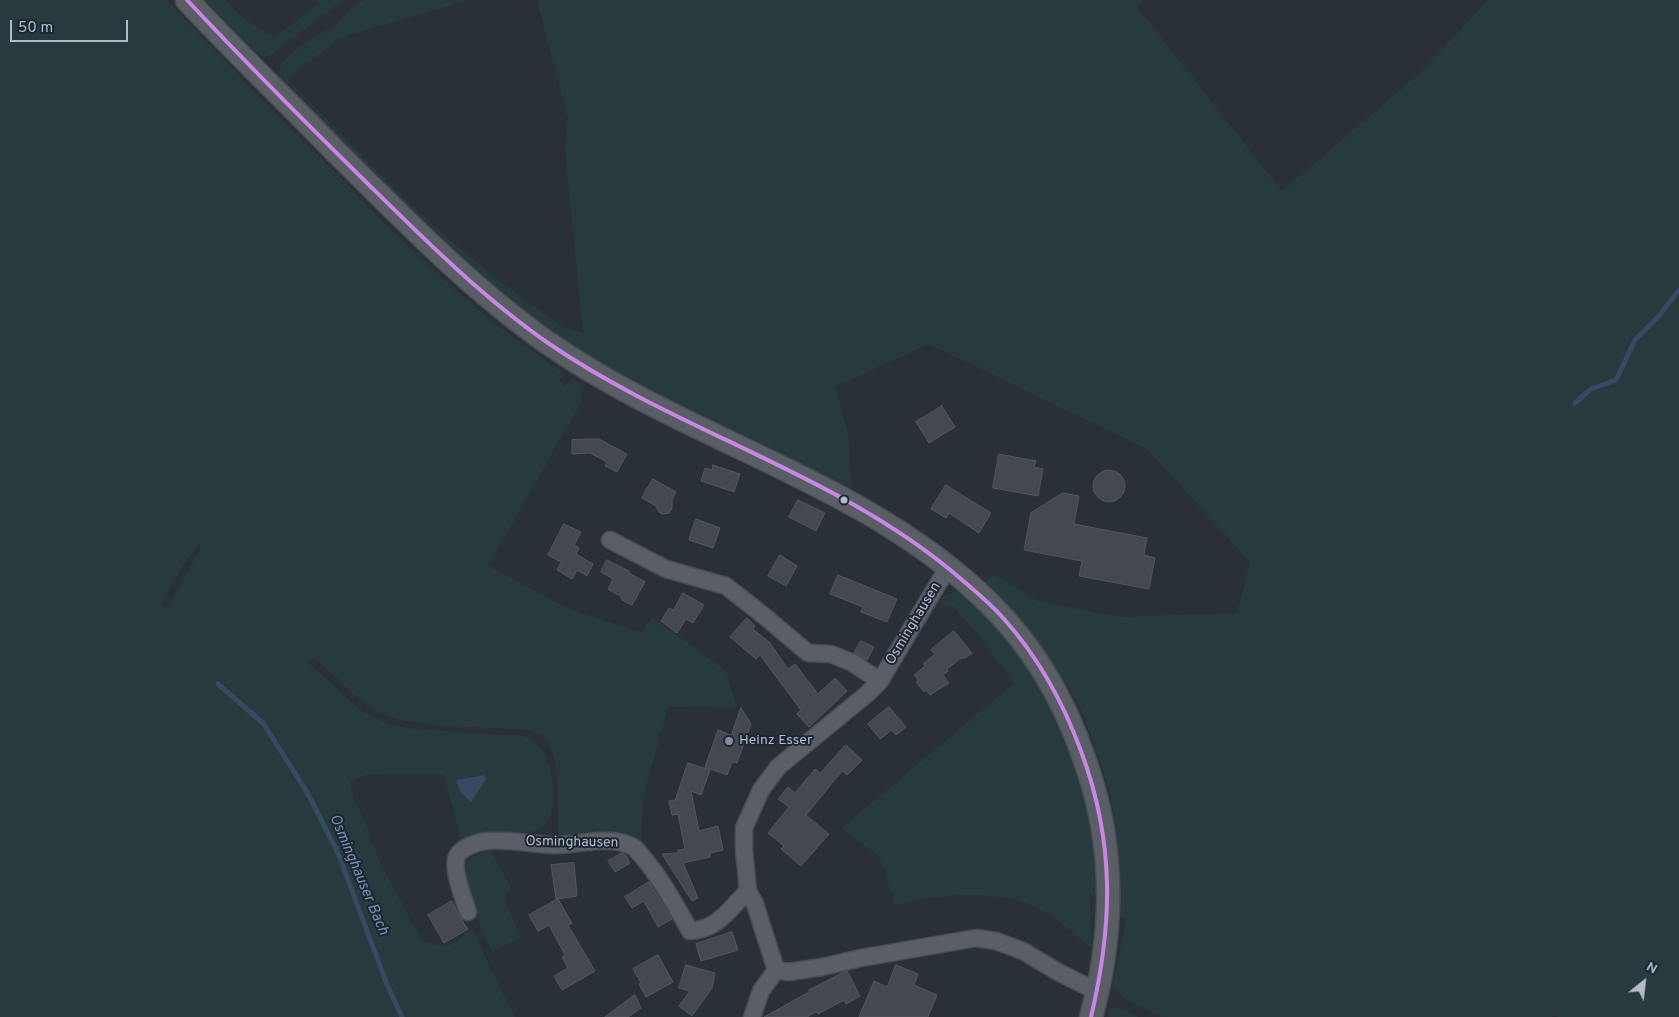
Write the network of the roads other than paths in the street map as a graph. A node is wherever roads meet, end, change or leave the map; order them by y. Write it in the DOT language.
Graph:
graph roads {
  1 [pos="187,0"];
  2 [pos="610,540"];
  3 [pos="949,568"];
  4 [pos="880,681"];
  5 [pos="748,891"];
  6 [pos="468,912"];
  7 [pos="776,970"];
  8 [pos="1098,992"];
  9 [pos="752,1017"];
  10 [pos="1091,1017"];
  1 -- 3 [label="main road"];
  2 -- 4 [label="street, Osminghausen"];
  3 -- 4 [label="street, Osminghausen"];
  3 -- 8 [label="main road"];
  4 -- 5 [label="street, Osminghausen"];
  5 -- 6 [label="street, Osminghausen"];
  5 -- 7 [label="street, Osminghausen"];
  7 -- 8 [label="street"];
  7 -- 9 [label="street"];
  8 -- 10 [label="main road"];
}
